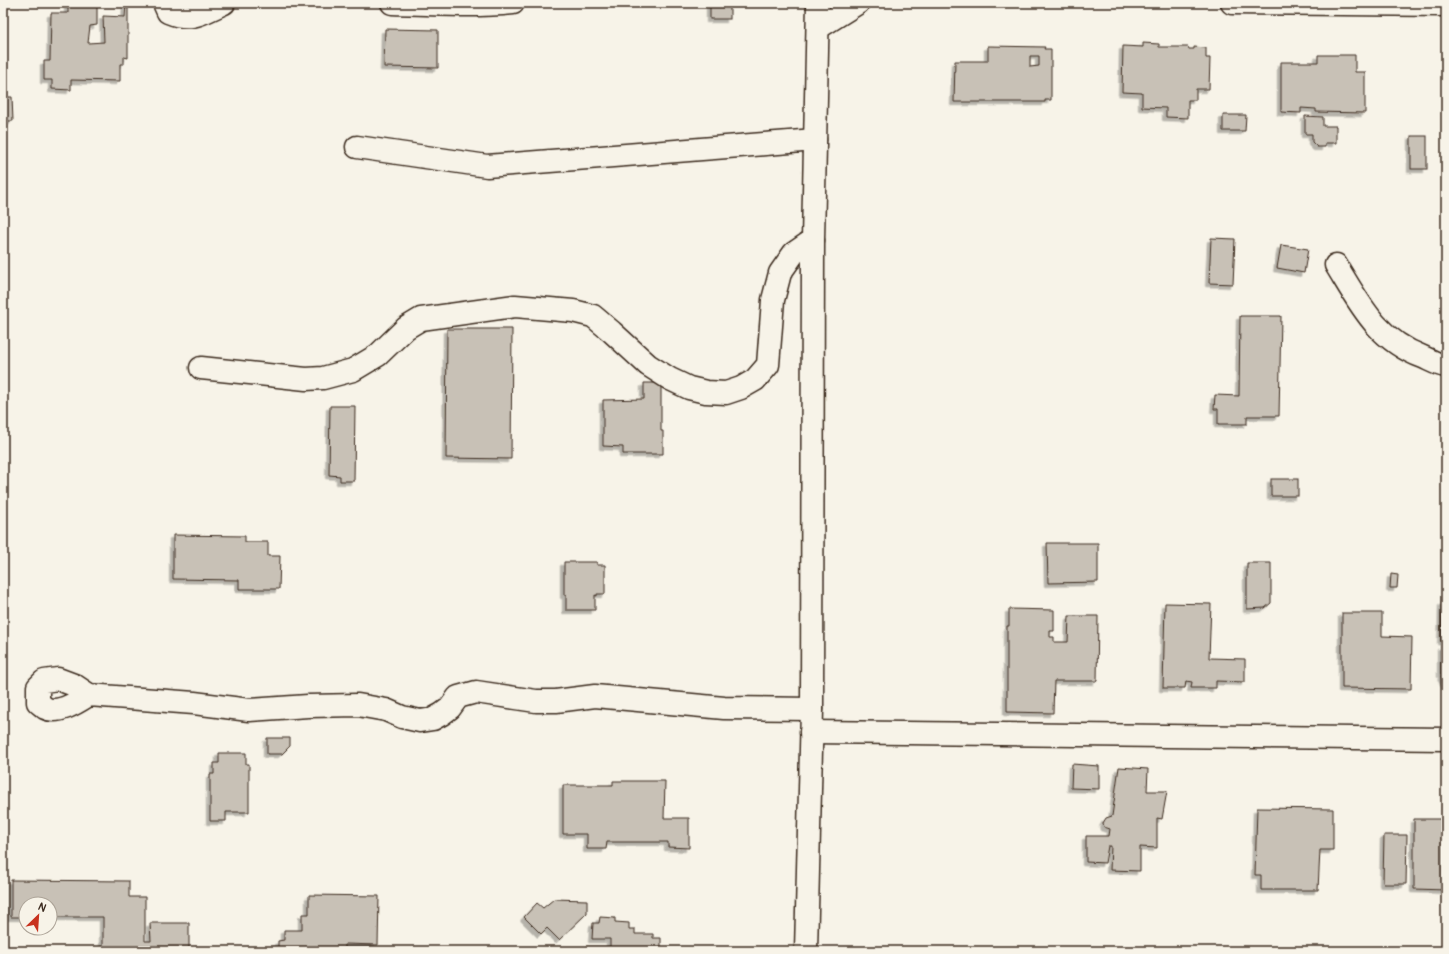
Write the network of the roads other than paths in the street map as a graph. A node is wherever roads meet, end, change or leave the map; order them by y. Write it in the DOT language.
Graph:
graph roads {
  1 [pos="164,3"];
  2 [pos="224,3"];
  3 [pos="392,3"];
  4 [pos="513,3"];
  5 [pos="818,3"];
  6 [pos="858,3"];
  7 [pos="1232,3"];
  8 [pos="1446,5"];
  9 [pos="818,28"];
  10 [pos="815,140"];
  11 [pos="357,147"];
  12 [pos="813,240"];
  13 [pos="1336,265"];
  14 [pos="1446,366"];
  15 [pos="201,368"];
  16 [pos="89,695"];
  17 [pos="812,709"];
  18 [pos="810,732"];
  19 [pos="1446,739"];
  20 [pos="806,951"];
  1 -- 2 [label="street"];
  3 -- 4 [label="street"];
  5 -- 9 [label="street"];
  6 -- 9 [label="street"];
  7 -- 8 [label="street"];
  9 -- 10 [label="street"];
  10 -- 11 [label="street"];
  10 -- 12 [label="street"];
  12 -- 15 [label="street"];
  12 -- 17 [label="street"];
  13 -- 14 [label="street"];
  16 -- 17 [label="street"];
  17 -- 18 [label="street"];
  18 -- 19 [label="street"];
  18 -- 20 [label="street"];
}
